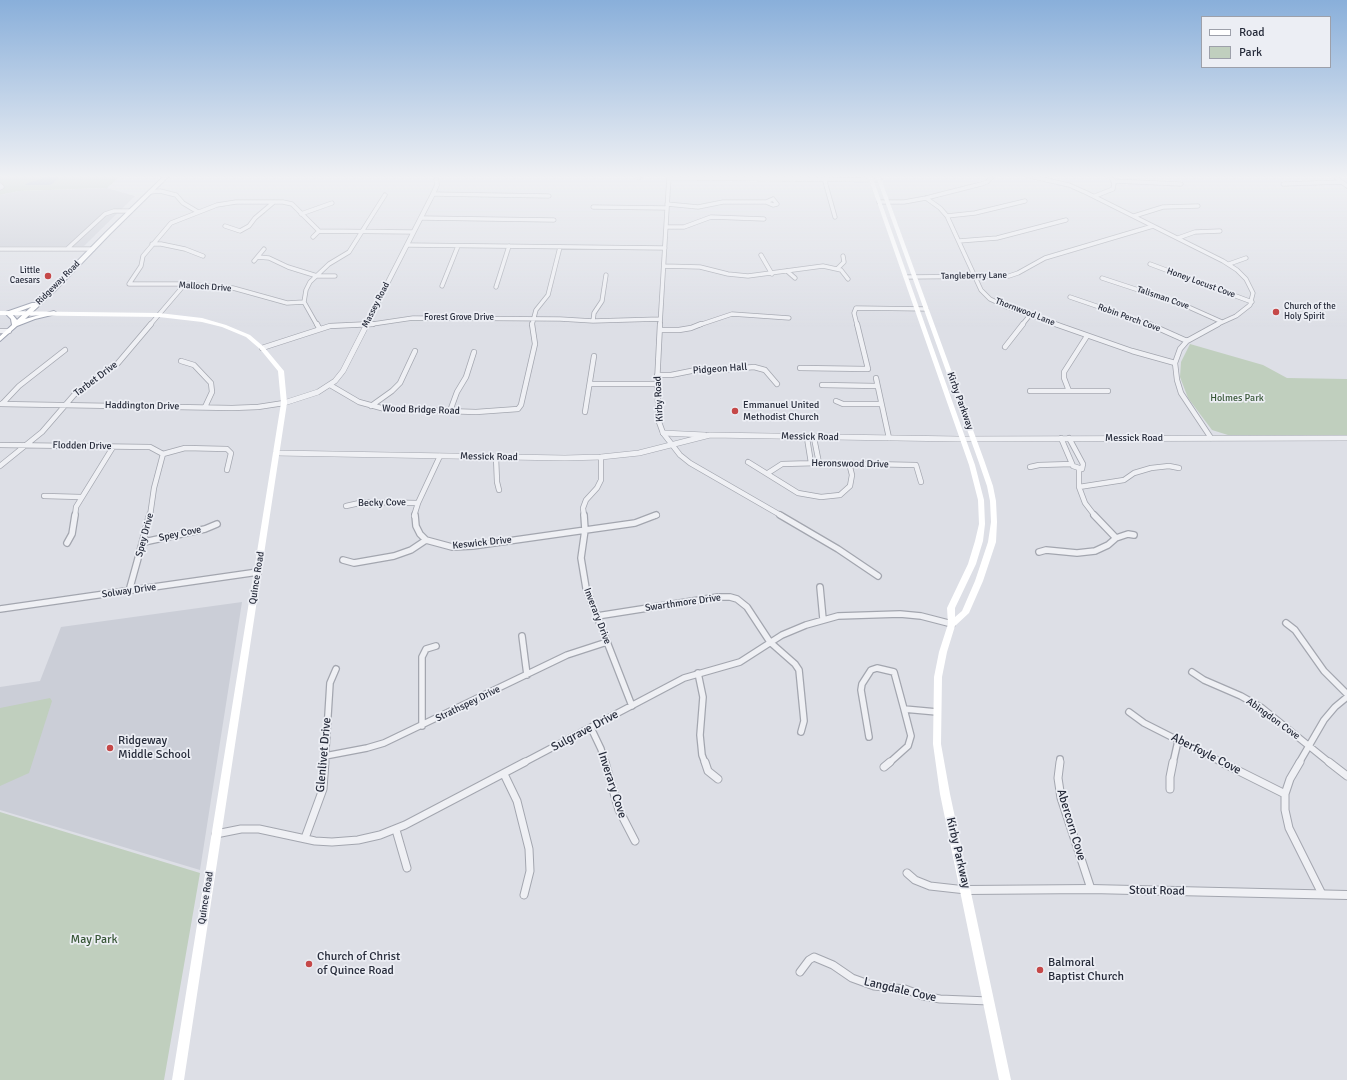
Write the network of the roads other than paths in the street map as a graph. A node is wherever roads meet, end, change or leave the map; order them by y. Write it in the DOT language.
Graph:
graph roads {
  1 [pos="92,226"];
  2 [pos="115,226"];
  3 [pos="168,226"];
  4 [pos="226,226"];
  5 [pos="248,226"];
  6 [pos="315,226"];
  7 [pos="366,226"];
  8 [pos="416,226"];
  9 [pos="686,226"];
  10 [pos="888,226"];
  11 [pos="896,226"];
  12 [pos="952,226"];
  13 [pos="1041,226"];
  14 [pos="1152,226"];
  15 [pos="1153,226"];
  16 [pos="666,227"];
  17 [pos="320,231"];
  18 [pos="1220,231"];
  19 [pos="363,232"];
  20 [pos="413,232"];
  21 [pos="313,237"];
  22 [pos="1178,238"];
  23 [pos="959,241"];
  24 [pos="152,244"];
  25 [pos="407,245"];
  26 [pos="458,246"];
  27 [pos="509,246"];
  28 [pos="560,247"];
  29 [pos="68,248"];
  30 [pos="665,248"];
  31 [pos="0,249"];
  32 [pos="93,249"];
  33 [pos="264,249"];
  34 [pos="761,255"];
  35 [pos="203,256"];
  36 [pos="843,256"];
  37 [pos="258,257"];
  38 [pos="1246,258"];
  39 [pos="254,261"];
  40 [pos="1150,264"];
  41 [pos="1230,264"];
  42 [pos="664,266"];
  43 [pos="838,269"];
  44 [pos="787,271"];
  45 [pos="772,274"];
  46 [pos="606,275"];
  47 [pos="317,276"];
  48 [pos="335,276"];
  49 [pos="907,277"];
  50 [pos="915,277"];
  51 [pos="976,277"];
  52 [pos="795,278"];
  53 [pos="1102,278"];
  54 [pos="848,279"];
  55 [pos="185,284"];
  56 [pos="442,286"];
  57 [pos="496,287"];
  58 [pos="1070,297"];
  59 [pos="44,298"];
  60 [pos="304,302"];
  61 [pos="1252,302"];
  62 [pos="918,309"];
  63 [pos="926,310"];
  64 [pos="0,313"];
  65 [pos="8,313"];
  66 [pos="28,313"];
  67 [pos="54,313"];
  68 [pos="159,315"];
  69 [pos="1030,315"];
  70 [pos="533,318"];
  71 [pos="789,318"];
  72 [pos="660,319"];
  73 [pos="593,321"];
  74 [pos="1222,322"];
  75 [pos="15,325"];
  76 [pos="366,325"];
  77 [pos="319,328"];
  78 [pos="0,330"];
  79 [pos="660,330"];
  80 [pos="9,331"];
  81 [pos="1087,336"];
  82 [pos="0,339"];
  83 [pos="1186,341"];
  84 [pos="1005,347"];
  85 [pos="262,348"];
  86 [pos="65,350"];
  87 [pos="415,351"];
  88 [pos="474,352"];
  89 [pos="594,356"];
  90 [pos="181,361"];
  91 [pos="1175,363"];
  92 [pos="800,368"];
  93 [pos="657,375"];
  94 [pos="876,378"];
  95 [pos="590,384"];
  96 [pos="657,384"];
  97 [pos="777,384"];
  98 [pos="330,385"];
  99 [pos="822,386"];
  100 [pos="877,386"];
  101 [pos="1030,390"];
  102 [pos="1069,391"];
  103 [pos="1108,391"];
  104 [pos="836,401"];
  105 [pos="284,403"];
  106 [pos="1,404"];
  107 [pos="881,404"];
  108 [pos="65,405"];
  109 [pos="371,406"];
  110 [pos="205,408"];
  111 [pos="450,411"];
  112 [pos="585,412"];
  113 [pos="663,433"];
  114 [pos="710,435"];
  115 [pos="807,438"];
  116 [pos="814,438"];
  117 [pos="889,438"];
  118 [pos="1061,438"];
  119 [pos="1069,438"];
  120 [pos="1211,438"];
  121 [pos="1347,438"];
  122 [pos="963,439"];
  123 [pos="974,439"];
  124 [pos="0,445"];
  125 [pos="672,445"];
  126 [pos="26,446"];
  127 [pos="113,447"];
  128 [pos="276,453"];
  129 [pos="162,454"];
  130 [pos="440,456"];
  131 [pos="496,457"];
  132 [pos="601,457"];
  133 [pos="748,462"];
  134 [pos="811,463"];
  135 [pos="819,463"];
  136 [pos="849,463"];
  137 [pos="1072,464"];
  138 [pos="0,466"];
  139 [pos="1030,467"];
  140 [pos="1179,468"];
  141 [pos="1079,469"];
  142 [pos="227,470"];
  143 [pos="768,473"];
  144 [pos="921,482"];
  145 [pos="1079,487"];
  146 [pos="499,490"];
  147 [pos="44,496"];
  148 [pos="81,497"];
  149 [pos="418,503"];
  150 [pos="346,506"];
  151 [pos="657,516"];
  152 [pos="217,524"];
  153 [pos="585,530"];
  154 [pos="1134,535"];
  155 [pos="1116,538"];
  156 [pos="426,540"];
  157 [pos="144,542"];
  158 [pos="67,543"];
  159 [pos="1039,552"];
  160 [pos="343,560"];
  161 [pos="258,572"];
  162 [pos="878,576"];
  163 [pos="820,587"];
  164 [pos="129,591"];
  165 [pos="0,609"];
  166 [pos="597,616"];
  167 [pos="823,619"];
  168 [pos="1286,623"];
  169 [pos="952,624"];
  170 [pos="522,636"];
  171 [pos="607,642"];
  172 [pos="770,642"];
  173 [pos="436,646"];
  174 [pos="336,669"];
  175 [pos="1192,672"];
  176 [pos="698,673"];
  177 [pos="527,675"];
  178 [pos="1347,696"];
  179 [pos="632,706"];
  180 [pos="904,709"];
  181 [pos="937,712"];
  182 [pos="1129,712"];
  183 [pos="422,726"];
  184 [pos="590,728"];
  185 [pos="801,732"];
  186 [pos="869,737"];
  187 [pos="1178,741"];
  188 [pos="1310,746"];
  189 [pos="325,756"];
  190 [pos="1060,759"];
  191 [pos="884,767"];
  192 [pos="504,774"];
  193 [pos="1347,776"];
  194 [pos="718,779"];
  195 [pos="1170,789"];
  196 [pos="1285,794"];
  197 [pos="396,830"];
  198 [pos="216,834"];
  199 [pos="305,838"];
  200 [pos="635,841"];
  201 [pos="407,868"];
  202 [pos="907,873"];
  203 [pos="966,890"];
  204 [pos="1091,890"];
  205 [pos="1322,894"];
  206 [pos="524,895"];
  207 [pos="1347,895"];
  208 [pos="800,972"];
  209 [pos="989,1001"];
  210 [pos="178,1080"];
  211 [pos="1005,1080"];
  1 -- 29 [label="street"];
  2 -- 32 [label="main road, Ridgeway Road"];
  3 -- 24 [label="street"];
  4 -- 5 [label="street"];
  6 -- 17 [label="street"];
  7 -- 19 [label="street"];
  8 -- 20 [label="street, Massey Road"];
  9 -- 16 [label="street"];
  10 -- 49 [label="main road, Kirby Parkway"];
  11 -- 50 [label="main road, Kirby Parkway"];
  12 -- 23 [label="street, Thornwood Lane"];
  13 -- 23 [label="street"];
  14 -- 51 [label="street, Tangleberry Lane"];
  15 -- 22 [label="street"];
  16 -- 30 [label="street, Kirby Road"];
  17 -- 19 [label="street"];
  17 -- 21 [label="street"];
  18 -- 22 [label="street"];
  19 -- 20 [label="street"];
  19 -- 47 [label="street"];
  20 -- 25 [label="street, Massey Road"];
  22 -- 41 [label="street"];
  23 -- 51 [label="street, Thornwood Lane"];
  24 -- 35 [label="street"];
  24 -- 55 [label="street, Malloch Drive"];
  25 -- 26 [label="street"];
  25 -- 76 [label="street, Massey Road"];
  26 -- 27 [label="street"];
  26 -- 56 [label="street"];
  27 -- 28 [label="street"];
  27 -- 57 [label="street"];
  28 -- 30 [label="street"];
  28 -- 70 [label="street"];
  29 -- 31 [label="street"];
  29 -- 32 [label="street"];
  30 -- 42 [label="street, Kirby Road"];
  32 -- 59 [label="main road, Ridgeway Road"];
  33 -- 37 [label="street"];
  34 -- 45 [label="street"];
  36 -- 43 [label="street"];
  37 -- 39 [label="street"];
  37 -- 47 [label="street"];
  38 -- 41 [label="street"];
  40 -- 61 [label="street, Honey Locust Cove"];
  41 -- 61 [label="street"];
  42 -- 45 [label="street"];
  42 -- 72 [label="street, Kirby Road"];
  43 -- 44 [label="street"];
  43 -- 54 [label="street"];
  44 -- 45 [label="street"];
  44 -- 52 [label="street"];
  46 -- 73 [label="street"];
  47 -- 48 [label="street"];
  47 -- 60 [label="street"];
  49 -- 50 [label="street, Tangleberry Lane"];
  49 -- 62 [label="main road, Kirby Parkway"];
  50 -- 51 [label="street, Tangleberry Lane"];
  50 -- 63 [label="main road, Kirby Parkway"];
  51 -- 69 [label="street, Thornwood Lane"];
  53 -- 74 [label="street, Talisman Cove"];
  55 -- 60 [label="street, Malloch Drive"];
  55 -- 68 [label="street, Tarbet Drive"];
  58 -- 83 [label="street, Robin Perch Cove"];
  59 -- 65 [label="main road"];
  59 -- 66 [label="main road, Ridgeway Road"];
  59 -- 67 [label="main road"];
  60 -- 77 [label="street"];
  61 -- 74 [label="street"];
  62 -- 63 [label="street"];
  62 -- 92 [label="street"];
  62 -- 122 [label="main road, Kirby Parkway"];
  63 -- 123 [label="main road, Kirby Parkway"];
  64 -- 65 [label="main road, Quince Road"];
  65 -- 66 [label="main road, Quince Road"];
  65 -- 75 [label="main road"];
  66 -- 67 [label="main road, Quince Road"];
  66 -- 75 [label="main road, Ridgeway Road"];
  67 -- 68 [label="main road, Quince Road"];
  67 -- 75 [label="main road"];
  68 -- 85 [label="main road, Quince Road"];
  68 -- 108 [label="street, Tarbet Drive"];
  69 -- 81 [label="street, Thornwood Lane"];
  69 -- 84 [label="street"];
  70 -- 73 [label="street, Forest Grove Drive"];
  70 -- 76 [label="street, Forest Grove Drive"];
  70 -- 111 [label="street, Wood Bridge Road"];
  71 -- 79 [label="street"];
  72 -- 73 [label="street, Forest Grove Drive"];
  72 -- 79 [label="street, Kirby Road"];
  74 -- 83 [label="street"];
  75 -- 80 [label="main road, Ridgeway Road"];
  76 -- 77 [label="street, Forest Grove Drive"];
  76 -- 98 [label="street, Massey Road"];
  77 -- 85 [label="street, Forest Grove Drive"];
  78 -- 80 [label="street"];
  79 -- 93 [label="street, Kirby Road"];
  80 -- 82 [label="main road, Ridgeway Road"];
  81 -- 91 [label="street, Thornwood Lane"];
  81 -- 102 [label="street"];
  83 -- 91 [label="street"];
  85 -- 105 [label="main road, Quince Road"];
  86 -- 106 [label="street"];
  87 -- 109 [label="street"];
  88 -- 111 [label="street"];
  89 -- 95 [label="street"];
  90 -- 110 [label="street"];
  91 -- 120 [label="street"];
  93 -- 96 [label="street, Kirby Road"];
  93 -- 97 [label="street, Pidgeon Hall"];
  94 -- 100 [label="street"];
  95 -- 96 [label="street"];
  95 -- 112 [label="street"];
  96 -- 113 [label="street, Kirby Road"];
  98 -- 105 [label="street, Massey Road"];
  98 -- 109 [label="street, Wood Bridge Road"];
  99 -- 100 [label="street"];
  100 -- 107 [label="street"];
  101 -- 102 [label="street"];
  102 -- 103 [label="street"];
  104 -- 107 [label="street"];
  105 -- 110 [label="street, Haddington Drive"];
  105 -- 128 [label="main road, Quince Road"];
  106 -- 108 [label="street, Haddington Drive"];
  107 -- 117 [label="street"];
  108 -- 110 [label="street, Haddington Drive"];
  108 -- 126 [label="street, Tarbet Drive"];
  109 -- 111 [label="street, Wood Bridge Road"];
  113 -- 114 [label="street"];
  113 -- 125 [label="street, Kirby Road"];
  114 -- 115 [label="street, Messick Road"];
  114 -- 125 [label="street, Messick Road"];
  115 -- 116 [label="street, Messick Road"];
  115 -- 134 [label="street"];
  116 -- 117 [label="street, Messick Road"];
  116 -- 135 [label="street"];
  117 -- 122 [label="street, Messick Road"];
  118 -- 119 [label="street, Messick Road"];
  118 -- 123 [label="street, Messick Road"];
  118 -- 137 [label="street"];
  119 -- 120 [label="street, Messick Road"];
  119 -- 141 [label="street"];
  120 -- 121 [label="street, Messick Road"];
  122 -- 123 [label="street, Messick Road"];
  122 -- 169 [label="main road, Kirby Parkway"];
  123 -- 169 [label="main road, Kirby Parkway"];
  124 -- 126 [label="street, Flodden Drive"];
  125 -- 132 [label="street, Messick Road"];
  125 -- 162 [label="street, Kirby Road"];
  126 -- 127 [label="street, Flodden Drive"];
  126 -- 138 [label="street, Tarbet Drive"];
  127 -- 129 [label="street, Flodden Drive"];
  127 -- 148 [label="street"];
  128 -- 130 [label="street, Messick Road"];
  128 -- 161 [label="main road, Quince Road"];
  129 -- 142 [label="street"];
  129 -- 157 [label="street, Spey Drive"];
  130 -- 131 [label="street, Messick Road"];
  130 -- 149 [label="street"];
  131 -- 132 [label="street, Messick Road"];
  131 -- 146 [label="street"];
  132 -- 153 [label="street, Inverary Drive"];
  133 -- 143 [label="street"];
  134 -- 135 [label="street, Heronswood Drive"];
  134 -- 143 [label="street, Heronswood Drive"];
  135 -- 136 [label="street, Heronswood Drive"];
  136 -- 143 [label="street"];
  136 -- 144 [label="street, Heronswood Drive"];
  137 -- 139 [label="street"];
  137 -- 141 [label="street"];
  140 -- 145 [label="street"];
  141 -- 145 [label="street"];
  145 -- 155 [label="street"];
  147 -- 148 [label="street"];
  148 -- 158 [label="street"];
  149 -- 150 [label="street, Becky Cove"];
  149 -- 156 [label="street"];
  151 -- 153 [label="street, Keswick Drive"];
  152 -- 157 [label="street, Spey Cove"];
  153 -- 156 [label="street, Keswick Drive"];
  153 -- 166 [label="street, Inverary Drive"];
  154 -- 155 [label="street"];
  155 -- 159 [label="street"];
  156 -- 160 [label="street"];
  157 -- 164 [label="street, Spey Drive"];
  161 -- 164 [label="street, Solway Drive"];
  161 -- 198 [label="main road, Quince Road"];
  163 -- 167 [label="street"];
  164 -- 165 [label="street, Solway Drive"];
  166 -- 171 [label="street, Inverary Drive"];
  166 -- 172 [label="street, Swarthmore Drive"];
  167 -- 169 [label="street, Sulgrave Drive"];
  167 -- 172 [label="street, Sulgrave Drive"];
  168 -- 178 [label="street"];
  169 -- 181 [label="main road, Kirby Parkway"];
  170 -- 177 [label="street"];
  171 -- 177 [label="street, Strathspey Drive"];
  171 -- 179 [label="street, Inverary Drive"];
  172 -- 176 [label="street, Sulgrave Drive"];
  172 -- 185 [label="street, Swarthmore Drive"];
  173 -- 183 [label="street"];
  174 -- 189 [label="street, Glenlivet Drive"];
  175 -- 188 [label="street, Abingdon Cove"];
  176 -- 179 [label="street, Sulgrave Drive"];
  176 -- 194 [label="street"];
  177 -- 183 [label="street, Strathspey Drive"];
  178 -- 188 [label="street"];
  179 -- 184 [label="street, Sulgrave Drive"];
  180 -- 181 [label="street"];
  180 -- 186 [label="street"];
  180 -- 191 [label="street"];
  181 -- 203 [label="main road, Kirby Parkway"];
  182 -- 187 [label="street, Aberfoyle Cove"];
  183 -- 189 [label="street, Strathspey Drive"];
  184 -- 192 [label="street, Sulgrave Drive"];
  184 -- 200 [label="street, Inverary Cove"];
  187 -- 195 [label="street"];
  187 -- 196 [label="street, Aberfoyle Cove"];
  188 -- 193 [label="street, Abingdon Cove"];
  188 -- 196 [label="street"];
  189 -- 199 [label="street, Glenlivet Drive"];
  190 -- 204 [label="street, Abercorn Cove"];
  192 -- 197 [label="street, Sulgrave Drive"];
  192 -- 206 [label="street"];
  196 -- 205 [label="street"];
  197 -- 199 [label="street, Sulgrave Drive"];
  197 -- 201 [label="street"];
  198 -- 199 [label="street, Sulgrave Drive"];
  198 -- 210 [label="main road, Quince Road"];
  202 -- 203 [label="street"];
  203 -- 204 [label="street, Stout Road"];
  203 -- 209 [label="main road, Kirby Parkway"];
  204 -- 205 [label="street, Stout Road"];
  205 -- 207 [label="street, Stout Road"];
  208 -- 209 [label="street, Langdale Cove"];
  209 -- 211 [label="main road, Kirby Parkway"];
}
